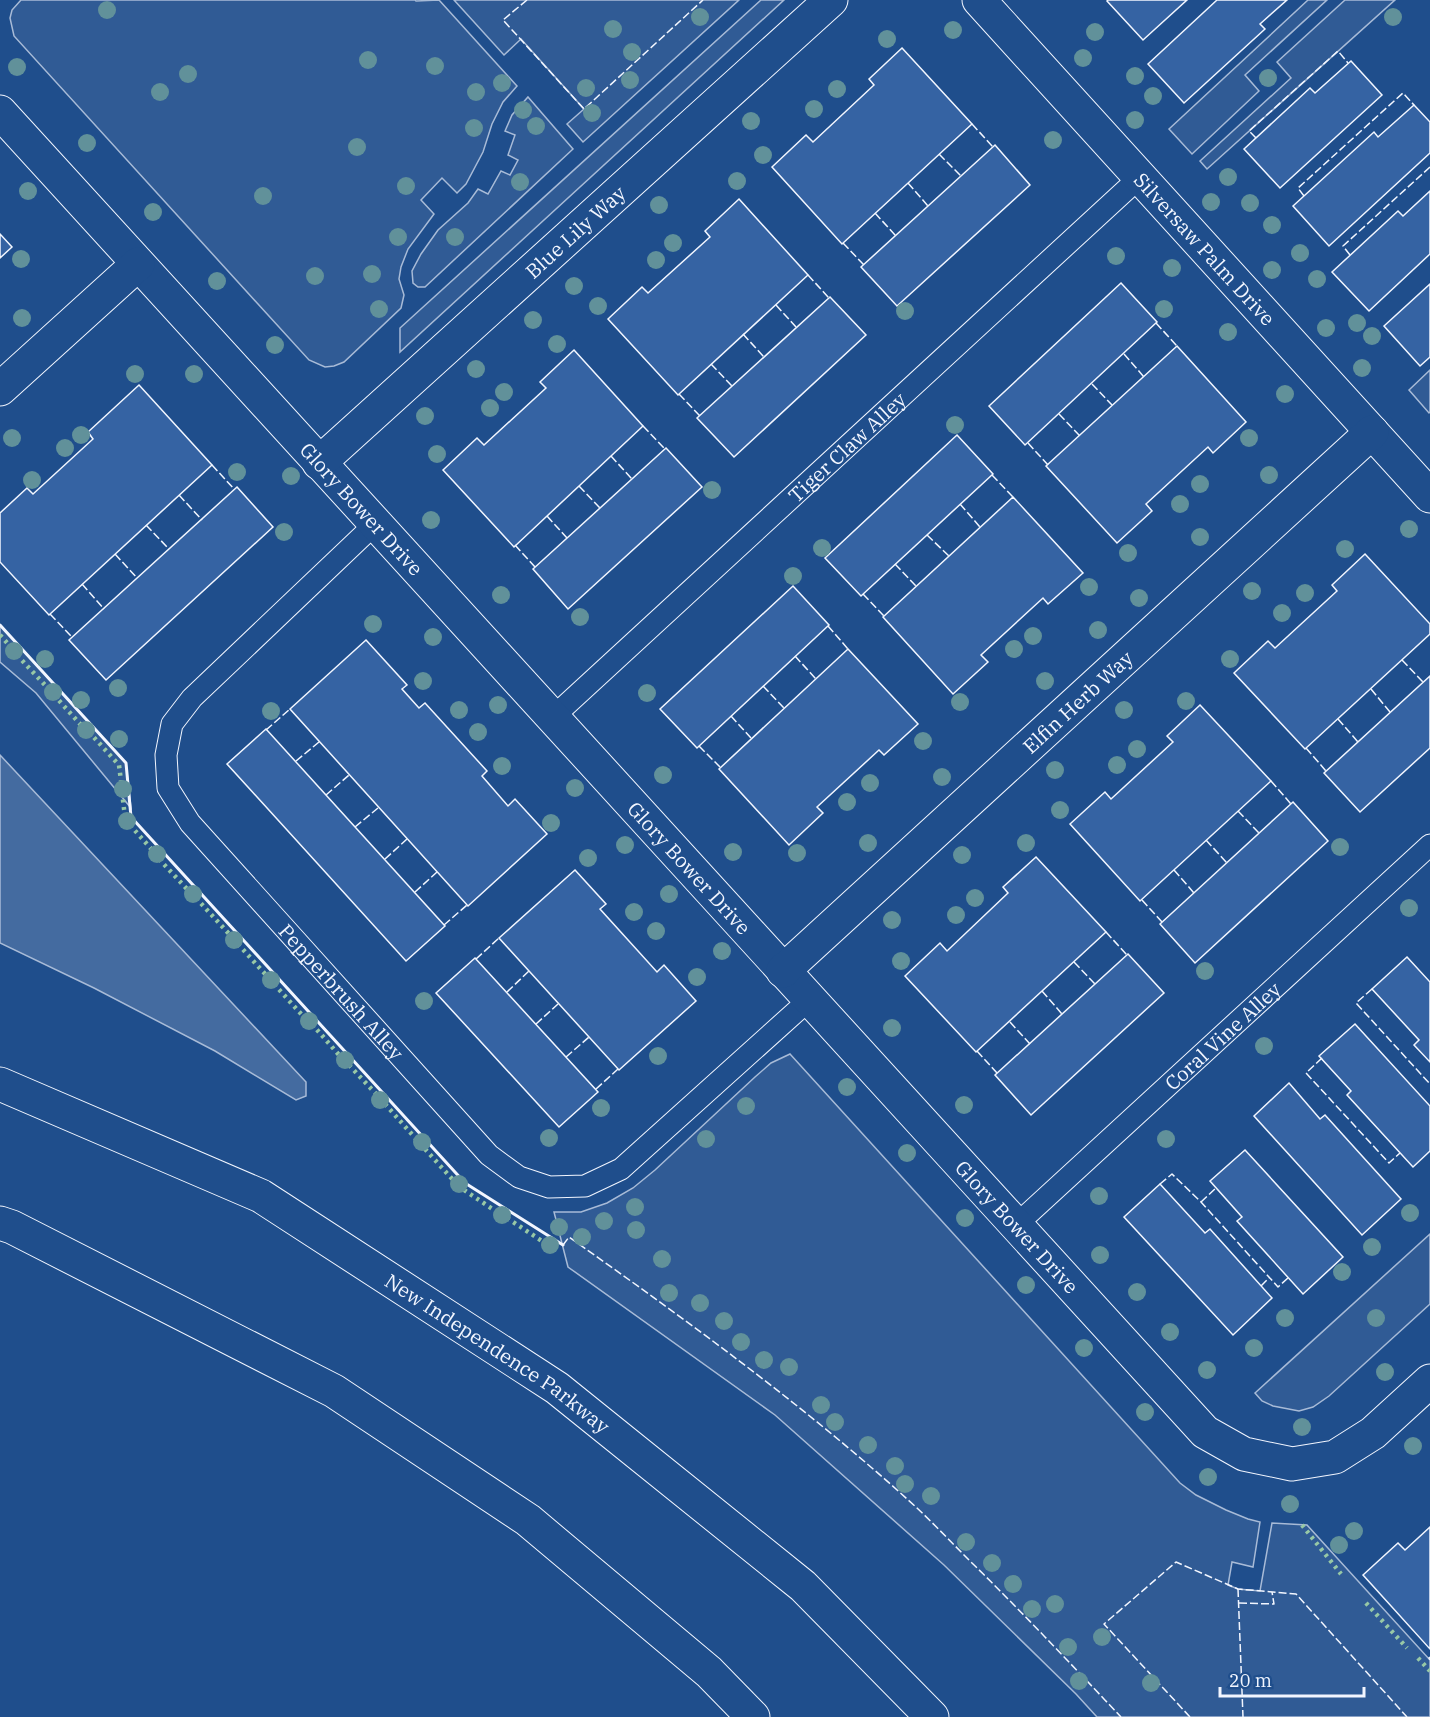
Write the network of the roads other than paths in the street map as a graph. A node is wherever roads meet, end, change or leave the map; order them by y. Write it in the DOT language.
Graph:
graph roads {
  1 [pos="831,0"];
  2 [pos="979,0"];
  3 [pos="0,112"];
  4 [pos="1140,177"];
  5 [pos="138,264"];
  6 [pos="0,389"];
  7 [pos="1372,432"];
  8 [pos="319,463"];
  9 [pos="1430,496"];
  10 [pos="375,524"];
  11 [pos="553,717"];
  12 [pos="1430,845"];
  13 [pos="783,970"];
  14 [pos="810,999"];
  15 [pos="0,1084"];
  16 [pos="0,1223"];
  17 [pos="1016,1225"];
  18 [pos="1430,1381"];
  19 [pos="753,1717"];
  20 [pos="932,1717"];
  1 -- 8 [label="street, Blue Lily Way"];
  2 -- 4 [label="street, Silversaw Palm Drive"];
  3 -- 5 [label="street, Glory Bower Drive"];
  4 -- 7 [label="street, Silversaw Palm Drive"];
  4 -- 11 [label="lane, Tiger Claw Alley"];
  5 -- 6 [label="street"];
  5 -- 8 [label="street, Glory Bower Drive"];
  7 -- 9 [label="street, Silversaw Palm Drive"];
  7 -- 13 [label="street, Elfin Herb Way"];
  8 -- 10 [label="street, Glory Bower Drive"];
  10 -- 11 [label="street, Glory Bower Drive"];
  10 -- 14 [label="lane, Pepperbrush Alley"];
  11 -- 13 [label="street, Glory Bower Drive"];
  12 -- 17 [label="lane, Coral Vine Alley"];
  13 -- 14 [label="street, Glory Bower Drive"];
  14 -- 17 [label="street, Glory Bower Drive"];
  15 -- 20 [label="street, New Independence Parkway"];
  16 -- 19 [label="street"];
  17 -- 18 [label="street, Glory Bower Drive"];
}
